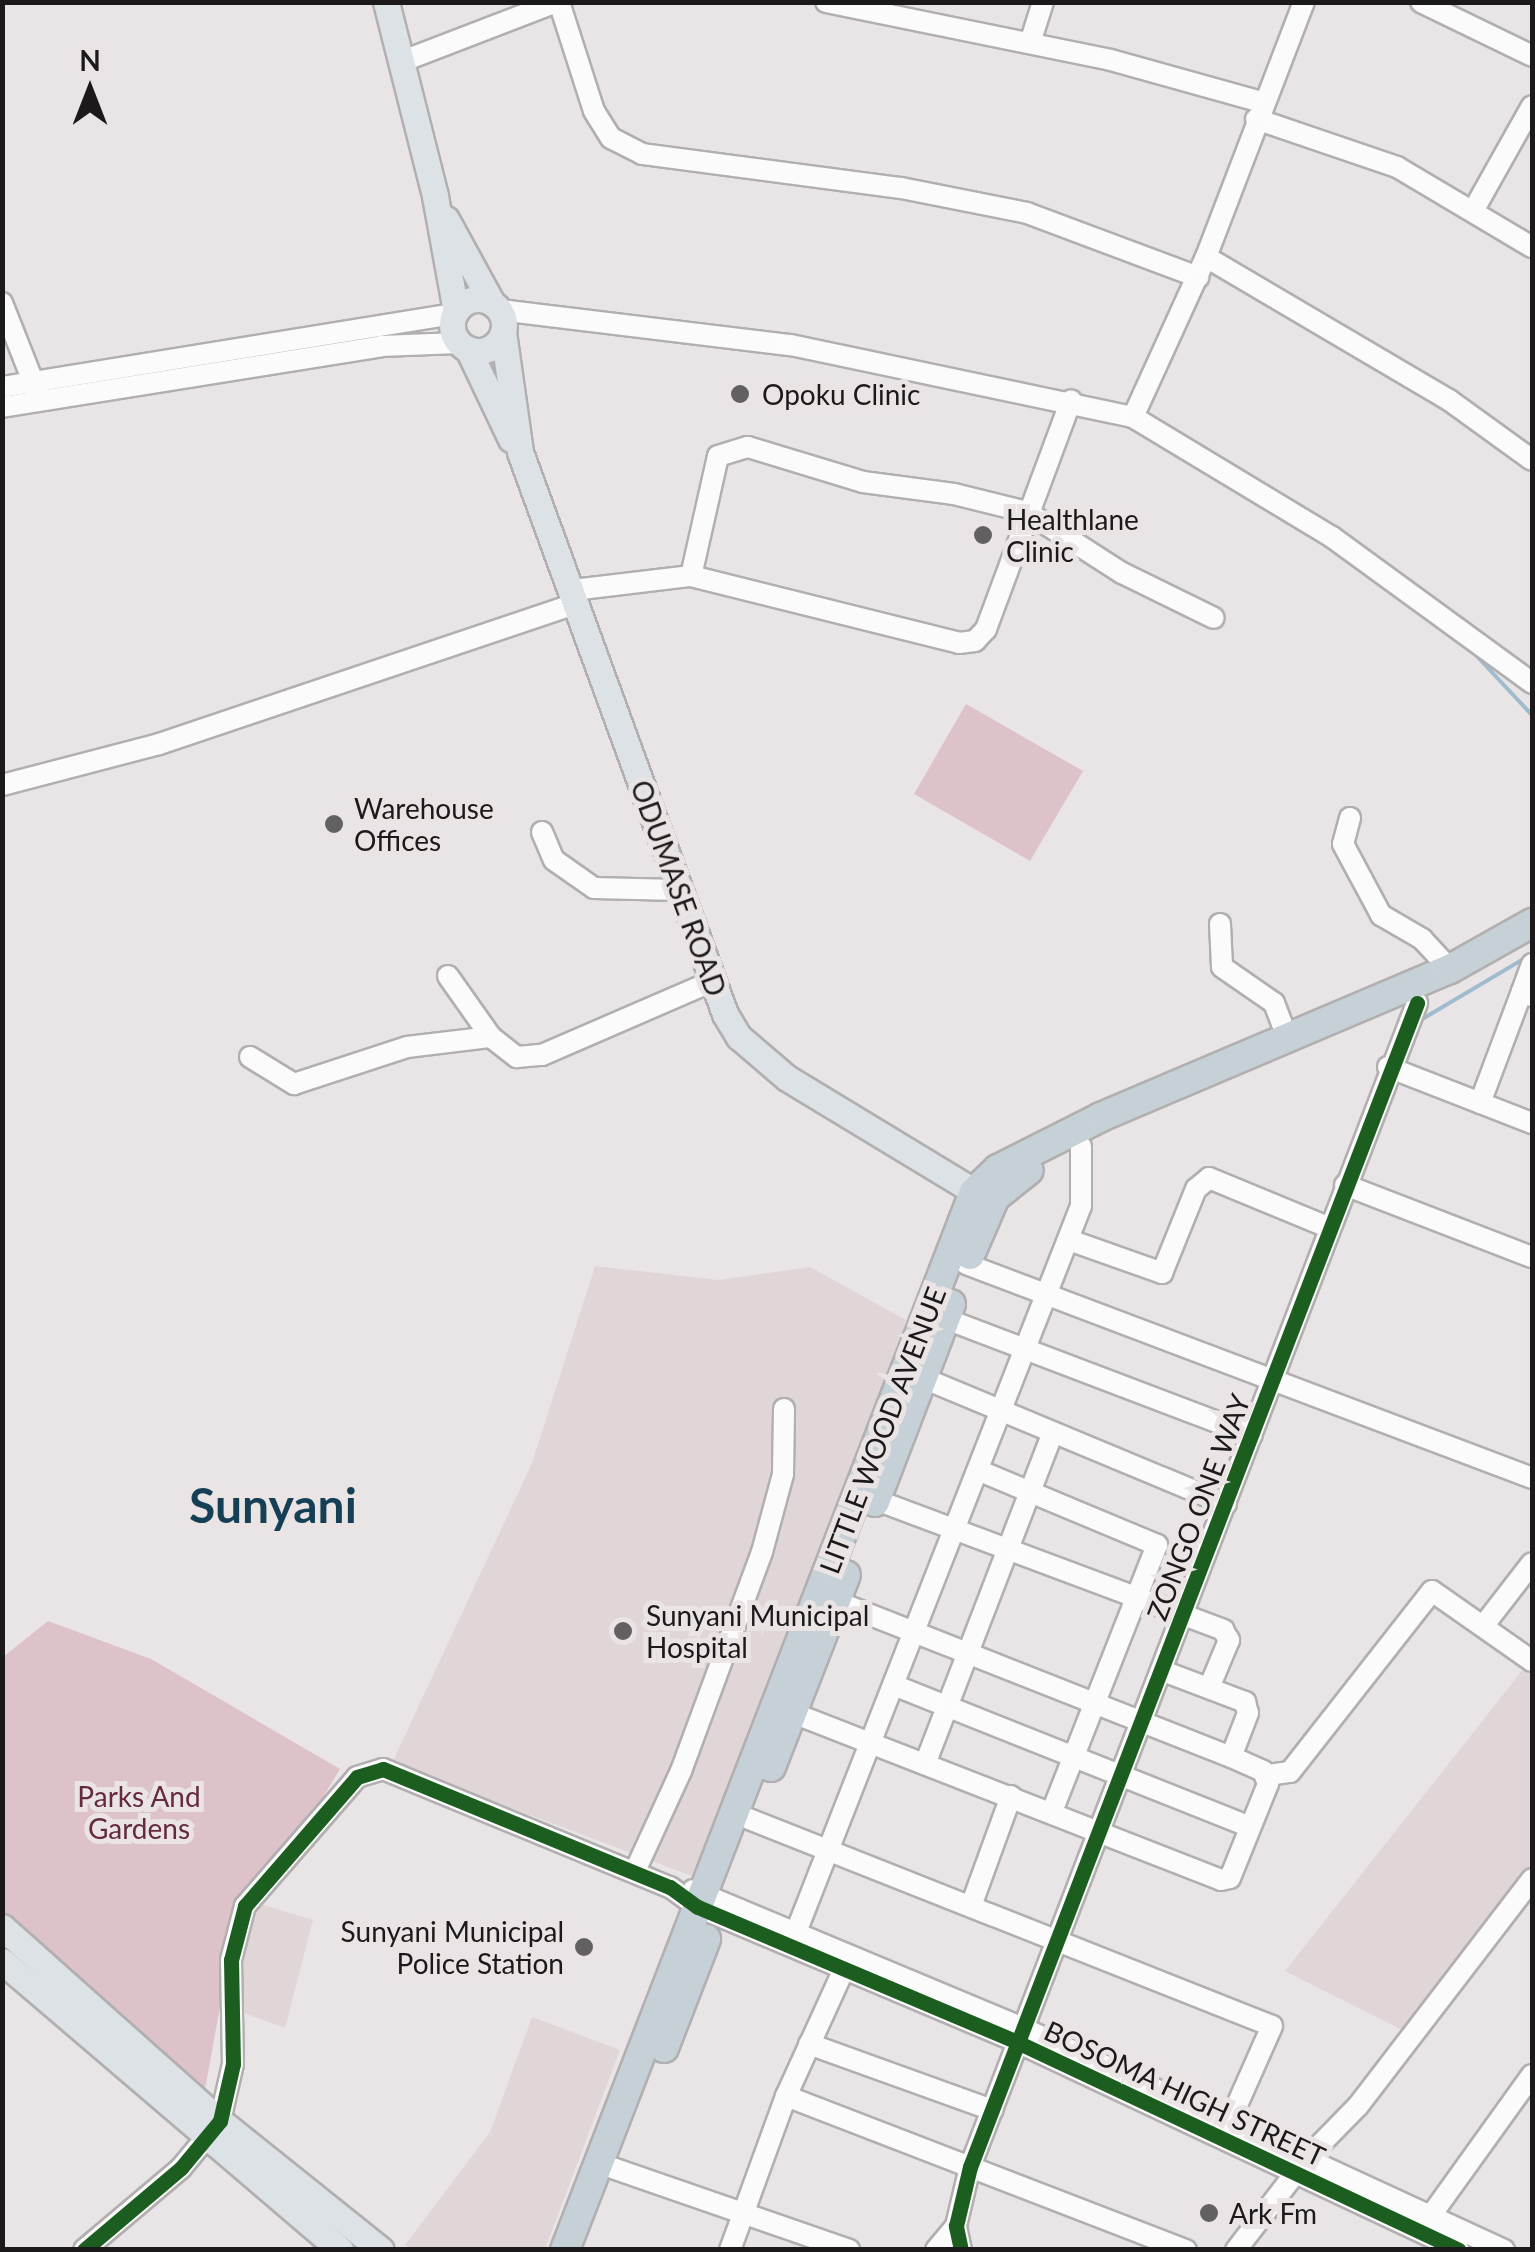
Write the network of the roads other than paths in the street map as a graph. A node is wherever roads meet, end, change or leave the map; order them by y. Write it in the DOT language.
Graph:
graph roads {
  1 [pos="386,2"];
  2 [pos="558,2"];
  3 [pos="826,2"];
  4 [pos="1042,2"];
  5 [pos="1304,2"];
  6 [pos="1421,2"];
  7 [pos="1030,43"];
  8 [pos="1532,56"];
  9 [pos="402,61"];
  10 [pos="1532,106"];
  11 [pos="1259,110"];
  12 [pos="436,196"];
  13 [pos="1473,212"];
  14 [pos="1532,247"];
  15 [pos="1202,267"];
  16 [pos="2,302"];
  17 [pos="455,313"];
  18 [pos="500,319"];
  19 [pos="463,346"];
  20 [pos="2,387"];
  21 [pos="37,391"];
  22 [pos="1072,400"];
  23 [pos="2,407"];
  24 [pos="1133,417"];
  25 [pos="520,452"];
  26 [pos="1532,460"];
  27 [pos="1027,512"];
  28 [pos="691,576"];
  29 [pos="576,597"];
  30 [pos="1214,618"];
  31 [pos="1532,684"];
  32 [pos="2,785"];
  33 [pos="1350,818"];
  34 [pos="542,832"];
  35 [pos="678,890"];
  36 [pos="1220,924"];
  37 [pos="1532,924"];
  38 [pos="1532,944"];
  39 [pos="1532,964"];
  40 [pos="1450,969"];
  41 [pos="448,976"];
  42 [pos="711,982"];
  43 [pos="1527,994"];
  44 [pos="1417,1003"];
  45 [pos="491,1037"];
  46 [pos="1287,1037"];
  47 [pos="250,1057"];
  48 [pos="1388,1067"];
  49 [pos="1480,1103"];
  50 [pos="1532,1123"];
  51 [pos="1081,1146"];
  52 [pos="1345,1185"];
  53 [pos="983,1197"];
  54 [pos="1328,1227"];
  55 [pos="1068,1240"];
  56 [pos="1532,1258"];
  57 [pos="966,1264"];
  58 [pos="1045,1295"];
  59 [pos="946,1319"];
  60 [pos="1025,1350"];
  61 [pos="923,1378"];
  62 [pos="1272,1380"];
  63 [pos="784,1409"];
  64 [pos="1002,1412"];
  65 [pos="1054,1433"];
  66 [pos="1252,1434"];
  67 [pos="980,1471"];
  68 [pos="1532,1478"];
  69 [pos="1030,1491"];
  70 [pos="876,1500"];
  71 [pos="1226,1504"];
  72 [pos="958,1530"];
  73 [pos="1006,1548"];
  74 [pos="1532,1563"];
  75 [pos="1137,1598"];
  76 [pos="835,1601"];
  77 [pos="1183,1616"];
  78 [pos="1484,1625"];
  79 [pos="916,1634"];
  80 [pos="808,1646"];
  81 [pos="967,1654"];
  82 [pos="1532,1661"];
  83 [pos="1163,1672"];
  84 [pos="896,1686"];
  85 [pos="1209,1688"];
  86 [pos="794,1694"];
  87 [pos="1097,1702"];
  88 [pos="947,1708"];
  89 [pos="1144,1721"];
  90 [pos="872,1744"];
  91 [pos="1231,1757"];
  92 [pos="1072,1759"];
  93 [pos="925,1764"];
  94 [pos="1268,1775"];
  95 [pos="1122,1776"];
  96 [pos="1011,1796"];
  97 [pos="1052,1811"];
  98 [pos="749,1819"];
  99 [pos="1250,1827"];
  100 [pos="1100,1830"];
  101 [pos="829,1851"];
  102 [pos="635,1871"];
  103 [pos="1532,1878"];
  104 [pos="710,1903"];
  105 [pos="970,1906"];
  106 [pos="2,1928"];
  107 [pos="796,1932"];
  108 [pos="1058,1940"];
  109 [pos="2,1961"];
  110 [pos="844,1969"];
  111 [pos="1020,2035"];
  112 [pos="809,2044"];
  113 [pos="1532,2075"];
  114 [pos="786,2096"];
  115 [pos="992,2110"];
  116 [pos="1229,2124"];
  117 [pos="214,2130"];
  118 [pos="1310,2165"];
  119 [pos="970,2167"];
  120 [pos="606,2168"];
  121 [pos="1432,2214"];
  122 [pos="743,2216"];
  123 [pos="956,2226"];
  124 [pos="84,2250"];
  125 [pos="340,2250"];
  126 [pos="381,2250"];
  127 [pos="565,2250"];
  128 [pos="586,2250"];
  129 [pos="730,2250"];
  130 [pos="849,2250"];
  131 [pos="936,2250"];
  132 [pos="960,2250"];
  133 [pos="1186,2250"];
  134 [pos="1236,2250"];
  135 [pos="1250,2250"];
  136 [pos="1459,2250"];
  137 [pos="1504,2250"];
  1 -- 9 [label="main road, ODUMASE ROAD"];
  2 -- 9 [label="street"];
  2 -- 15 [label="street"];
  3 -- 7 [label="street"];
  4 -- 7 [label="street"];
  5 -- 11 [label="street"];
  6 -- 8 [label="street"];
  7 -- 11 [label="street"];
  9 -- 12 [label="main road, ODUMASE ROAD"];
  10 -- 13 [label="street"];
  11 -- 13 [label="street"];
  11 -- 15 [label="street"];
  12 -- 17 [label="main road, ODUMASE ROAD"];
  12 -- 18 [label="main road, ODUMASE ROAD"];
  13 -- 14 [label="street"];
  15 -- 24 [label="street"];
  15 -- 26 [label="street"];
  16 -- 21 [label="street"];
  17 -- 18 [label="main road"];
  17 -- 19 [label="main road, ODUMASE ROAD"];
  17 -- 21 [label="street"];
  18 -- 19 [label="main road"];
  18 -- 22 [label="street"];
  18 -- 25 [label="main road, ODUMASE ROAD"];
  19 -- 21 [label="street"];
  19 -- 25 [label="main road, ODUMASE ROAD"];
  20 -- 21 [label="street"];
  21 -- 23 [label="street"];
  22 -- 24 [label="street"];
  22 -- 27 [label="street"];
  24 -- 31 [label="street"];
  25 -- 29 [label="main road, ODUMASE ROAD"];
  27 -- 28 [label="street"];
  27 -- 28 [label="street"];
  27 -- 30 [label="street"];
  28 -- 29 [label="street"];
  29 -- 32 [label="street"];
  29 -- 35 [label="main road, ODUMASE ROAD"];
  33 -- 40 [label="street"];
  34 -- 35 [label="street"];
  35 -- 42 [label="main road, ODUMASE ROAD"];
  36 -- 46 [label="street"];
  37 -- 40 [label="highway, LITTLE WOOD AVENUE"];
  38 -- 44 [label="highway, LITTLE WOOD AVENUE"];
  39 -- 43 [label="street"];
  40 -- 46 [label="highway, LITTLE WOOD AVENUE"];
  41 -- 45 [label="street"];
  42 -- 45 [label="street"];
  42 -- 53 [label="main road, ODUMASE ROAD"];
  43 -- 49 [label="street"];
  44 -- 48 [label="street, ZONGO ONE WAY"];
  44 -- 51 [label="highway, LITTLE WOOD AVENUE"];
  45 -- 47 [label="street"];
  46 -- 53 [label="highway, LITTLE WOOD AVENUE"];
  48 -- 49 [label="street"];
  48 -- 52 [label="street, ZONGO ONE WAY"];
  49 -- 50 [label="street"];
  51 -- 53 [label="highway, LITTLE WOOD AVENUE"];
  51 -- 55 [label="street"];
  52 -- 54 [label="street, ZONGO ONE WAY"];
  52 -- 56 [label="street"];
  53 -- 57 [label="highway, LITTLE WOOD AVENUE"];
  53 -- 80 [label="highway, LITTLE WOOD AVENUE"];
  54 -- 55 [label="street"];
  54 -- 62 [label="street, ZONGO ONE WAY"];
  55 -- 58 [label="street"];
  57 -- 58 [label="street"];
  57 -- 59 [label="highway, LITTLE WOOD AVENUE"];
  58 -- 60 [label="street"];
  58 -- 62 [label="street"];
  59 -- 60 [label="street"];
  59 -- 61 [label="highway, LITTLE WOOD AVENUE"];
  60 -- 64 [label="street"];
  60 -- 66 [label="street"];
  61 -- 64 [label="street"];
  61 -- 70 [label="highway, LITTLE WOOD AVENUE"];
  62 -- 66 [label="street, ZONGO ONE WAY"];
  62 -- 68 [label="street"];
  63 -- 102 [label="street"];
  64 -- 65 [label="street"];
  64 -- 67 [label="street"];
  65 -- 69 [label="street"];
  65 -- 71 [label="street"];
  66 -- 71 [label="street, ZONGO ONE WAY"];
  67 -- 69 [label="street"];
  67 -- 72 [label="street"];
  69 -- 73 [label="street"];
  69 -- 75 [label="street"];
  70 -- 72 [label="street"];
  70 -- 76 [label="highway, LITTLE WOOD AVENUE"];
  71 -- 77 [label="street, ZONGO ONE WAY"];
  72 -- 73 [label="street"];
  72 -- 79 [label="street"];
  73 -- 75 [label="street"];
  73 -- 81 [label="street"];
  74 -- 78 [label="street"];
  75 -- 77 [label="street"];
  75 -- 87 [label="street"];
  76 -- 79 [label="street"];
  76 -- 80 [label="highway, LITTLE WOOD AVENUE"];
  77 -- 83 [label="street, ZONGO ONE WAY"];
  77 -- 85 [label="street"];
  78 -- 82 [label="street"];
  78 -- 94 [label="street"];
  79 -- 81 [label="street"];
  79 -- 84 [label="street"];
  80 -- 86 [label="highway, LITTLE WOOD AVENUE"];
  81 -- 87 [label="street"];
  81 -- 88 [label="street"];
  83 -- 85 [label="street"];
  83 -- 89 [label="street, ZONGO ONE WAY"];
  84 -- 88 [label="street"];
  84 -- 90 [label="street"];
  85 -- 91 [label="street"];
  86 -- 90 [label="street"];
  86 -- 98 [label="highway, LITTLE WOOD AVENUE"];
  86 -- 104 [label="highway, LITTLE WOOD AVENUE"];
  87 -- 89 [label="street"];
  87 -- 92 [label="street"];
  88 -- 92 [label="street"];
  88 -- 93 [label="street"];
  89 -- 91 [label="street"];
  89 -- 95 [label="street, ZONGO ONE WAY"];
  90 -- 93 [label="street"];
  90 -- 101 [label="street"];
  91 -- 94 [label="street"];
  92 -- 95 [label="street"];
  92 -- 97 [label="street"];
  93 -- 96 [label="street"];
  94 -- 99 [label="street"];
  95 -- 99 [label="street"];
  95 -- 100 [label="street, ZONGO ONE WAY"];
  96 -- 97 [label="street"];
  96 -- 105 [label="street"];
  97 -- 100 [label="street"];
  98 -- 101 [label="street"];
  98 -- 104 [label="highway, LITTLE WOOD AVENUE"];
  99 -- 100 [label="street"];
  100 -- 108 [label="street, ZONGO ONE WAY"];
  101 -- 105 [label="street"];
  101 -- 107 [label="street"];
  102 -- 104 [label="street, BOSOMA HIGH STREET"];
  102 -- 117 [label="street, BOSOMA HIGH STREET"];
  103 -- 118 [label="street"];
  104 -- 107 [label="street, BOSOMA HIGH STREET"];
  104 -- 110 [label="street, BOSOMA HIGH STREET"];
  104 -- 120 [label="highway, LITTLE WOOD AVENUE"];
  105 -- 108 [label="street"];
  106 -- 117 [label="main road"];
  107 -- 111 [label="street, BOSOMA HIGH STREET"];
  108 -- 111 [label="street, ZONGO ONE WAY"];
  108 -- 116 [label="street"];
  109 -- 117 [label="main road"];
  110 -- 111 [label="street, BOSOMA HIGH STREET"];
  110 -- 112 [label="street"];
  111 -- 115 [label="street, ZONGO ONE WAY"];
  111 -- 116 [label="street, BOSOMA HIGH STREET"];
  111 -- 118 [label="street, BOSOMA HIGH STREET"];
  112 -- 114 [label="street"];
  112 -- 115 [label="street"];
  113 -- 121 [label="street"];
  114 -- 119 [label="street"];
  114 -- 122 [label="street"];
  115 -- 119 [label="street, ZONGO ONE WAY"];
  116 -- 118 [label="street, BOSOMA HIGH STREET"];
  117 -- 124 [label="street"];
  117 -- 125 [label="main road"];
  117 -- 126 [label="main road"];
  118 -- 121 [label="street, BOSOMA HIGH STREET"];
  118 -- 134 [label="street"];
  118 -- 135 [label="street"];
  118 -- 136 [label="street, BOSOMA HIGH STREET"];
  119 -- 123 [label="street, ZONGO ONE WAY"];
  119 -- 133 [label="street"];
  120 -- 122 [label="street"];
  120 -- 127 [label="highway, LITTLE WOOD AVENUE"];
  120 -- 128 [label="highway, LITTLE WOOD AVENUE"];
  121 -- 137 [label="street, BOSOMA HIGH STREET"];
  122 -- 129 [label="street"];
  122 -- 130 [label="street"];
  123 -- 131 [label="street"];
  123 -- 132 [label="street"];
}
